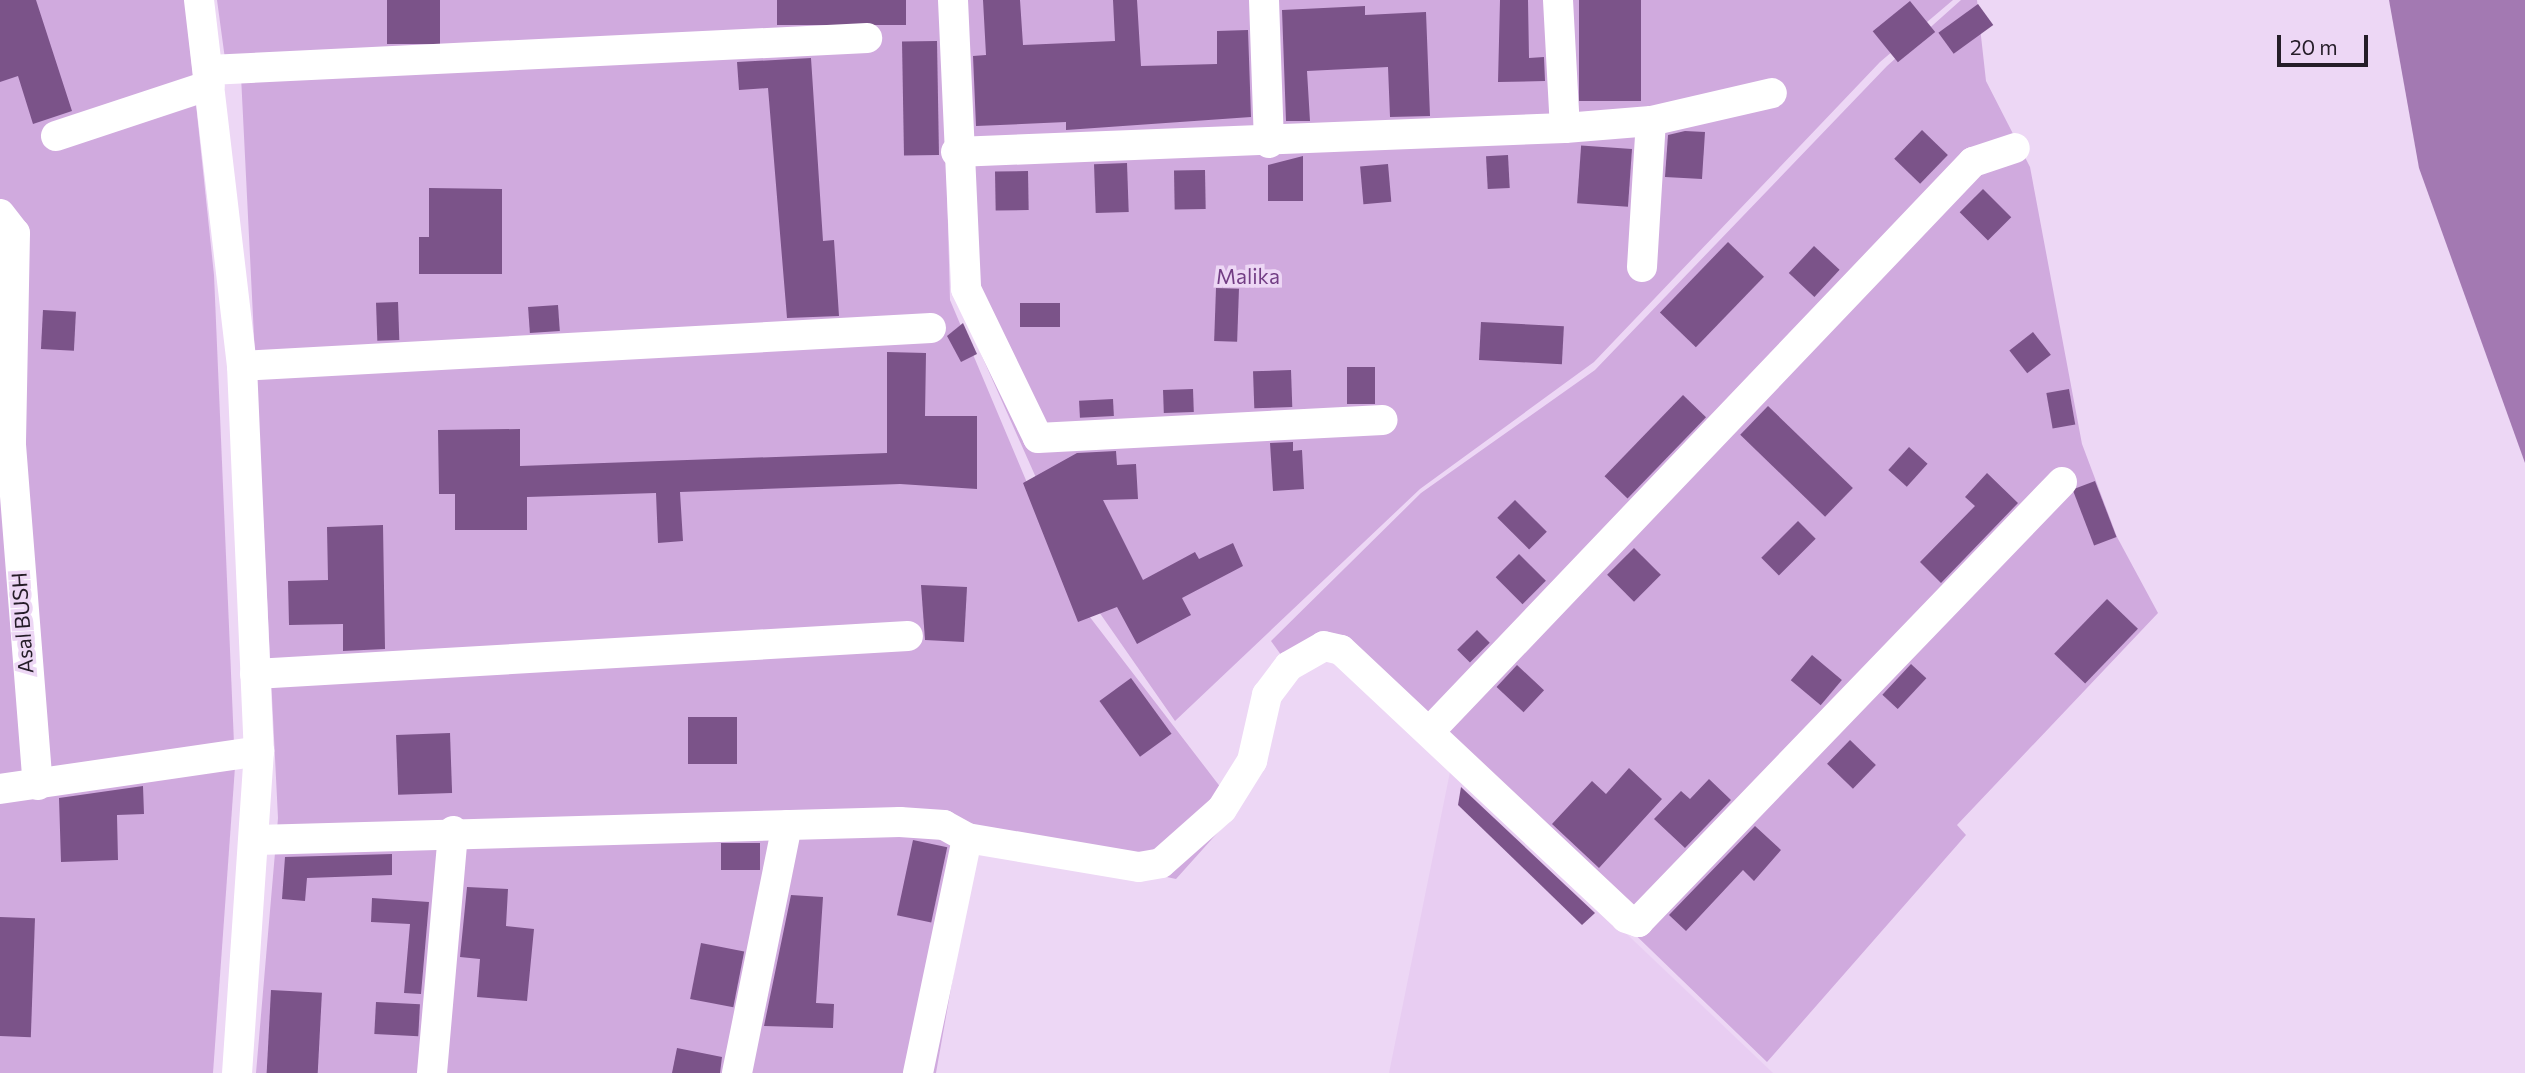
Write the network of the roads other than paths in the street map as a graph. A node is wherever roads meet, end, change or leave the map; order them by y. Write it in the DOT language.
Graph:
graph roads {
  1 [pos="200,0"];
  2 [pos="953,0"];
  3 [pos="1264,0"];
  4 [pos="1558,0"];
  5 [pos="867,38"];
  6 [pos="209,77"];
  7 [pos="1772,93"];
  8 [pos="1651,121"];
  9 [pos="1565,128"];
  10 [pos="56,135"];
  11 [pos="1269,143"];
  12 [pos="2015,148"];
  13 [pos="956,152"];
  14 [pos="0,214"];
  15 [pos="1642,267"];
  16 [pos="932,328"];
  17 [pos="243,366"];
  18 [pos="1383,420"];
  19 [pos="2062,482"];
  20 [pos="908,636"];
  21 [pos="254,674"];
  22 [pos="1429,732"];
  23 [pos="259,751"];
  24 [pos="38,785"];
  25 [pos="0,789"];
  26 [pos="787,825"];
  27 [pos="453,831"];
  28 [pos="967,838"];
  29 [pos="256,840"];
  30 [pos="237,1073"];
  31 [pos="432,1073"];
  32 [pos="737,1073"];
  33 [pos="918,1073"];
  1 -- 6 [label="street"];
  2 -- 13 [label="street"];
  3 -- 11 [label="street"];
  4 -- 9 [label="street"];
  5 -- 6 [label="street"];
  6 -- 10 [label="street"];
  6 -- 17 [label="street"];
  7 -- 8 [label="street"];
  8 -- 9 [label="street"];
  8 -- 15 [label="street"];
  9 -- 11 [label="street"];
  11 -- 13 [label="street"];
  12 -- 22 [label="street"];
  13 -- 18 [label="street"];
  14 -- 24 [label="street, Asal BUSH"];
  16 -- 17 [label="street"];
  17 -- 21 [label="street"];
  19 -- 22 [label="street"];
  20 -- 21 [label="street"];
  21 -- 23 [label="street"];
  22 -- 28 [label="street"];
  23 -- 24 [label="street"];
  23 -- 29 [label="street"];
  24 -- 25 [label="street"];
  26 -- 27 [label="street"];
  26 -- 28 [label="street"];
  26 -- 32 [label="street"];
  27 -- 29 [label="street"];
  27 -- 31 [label="street"];
  28 -- 33 [label="street"];
  29 -- 30 [label="street"];
}
